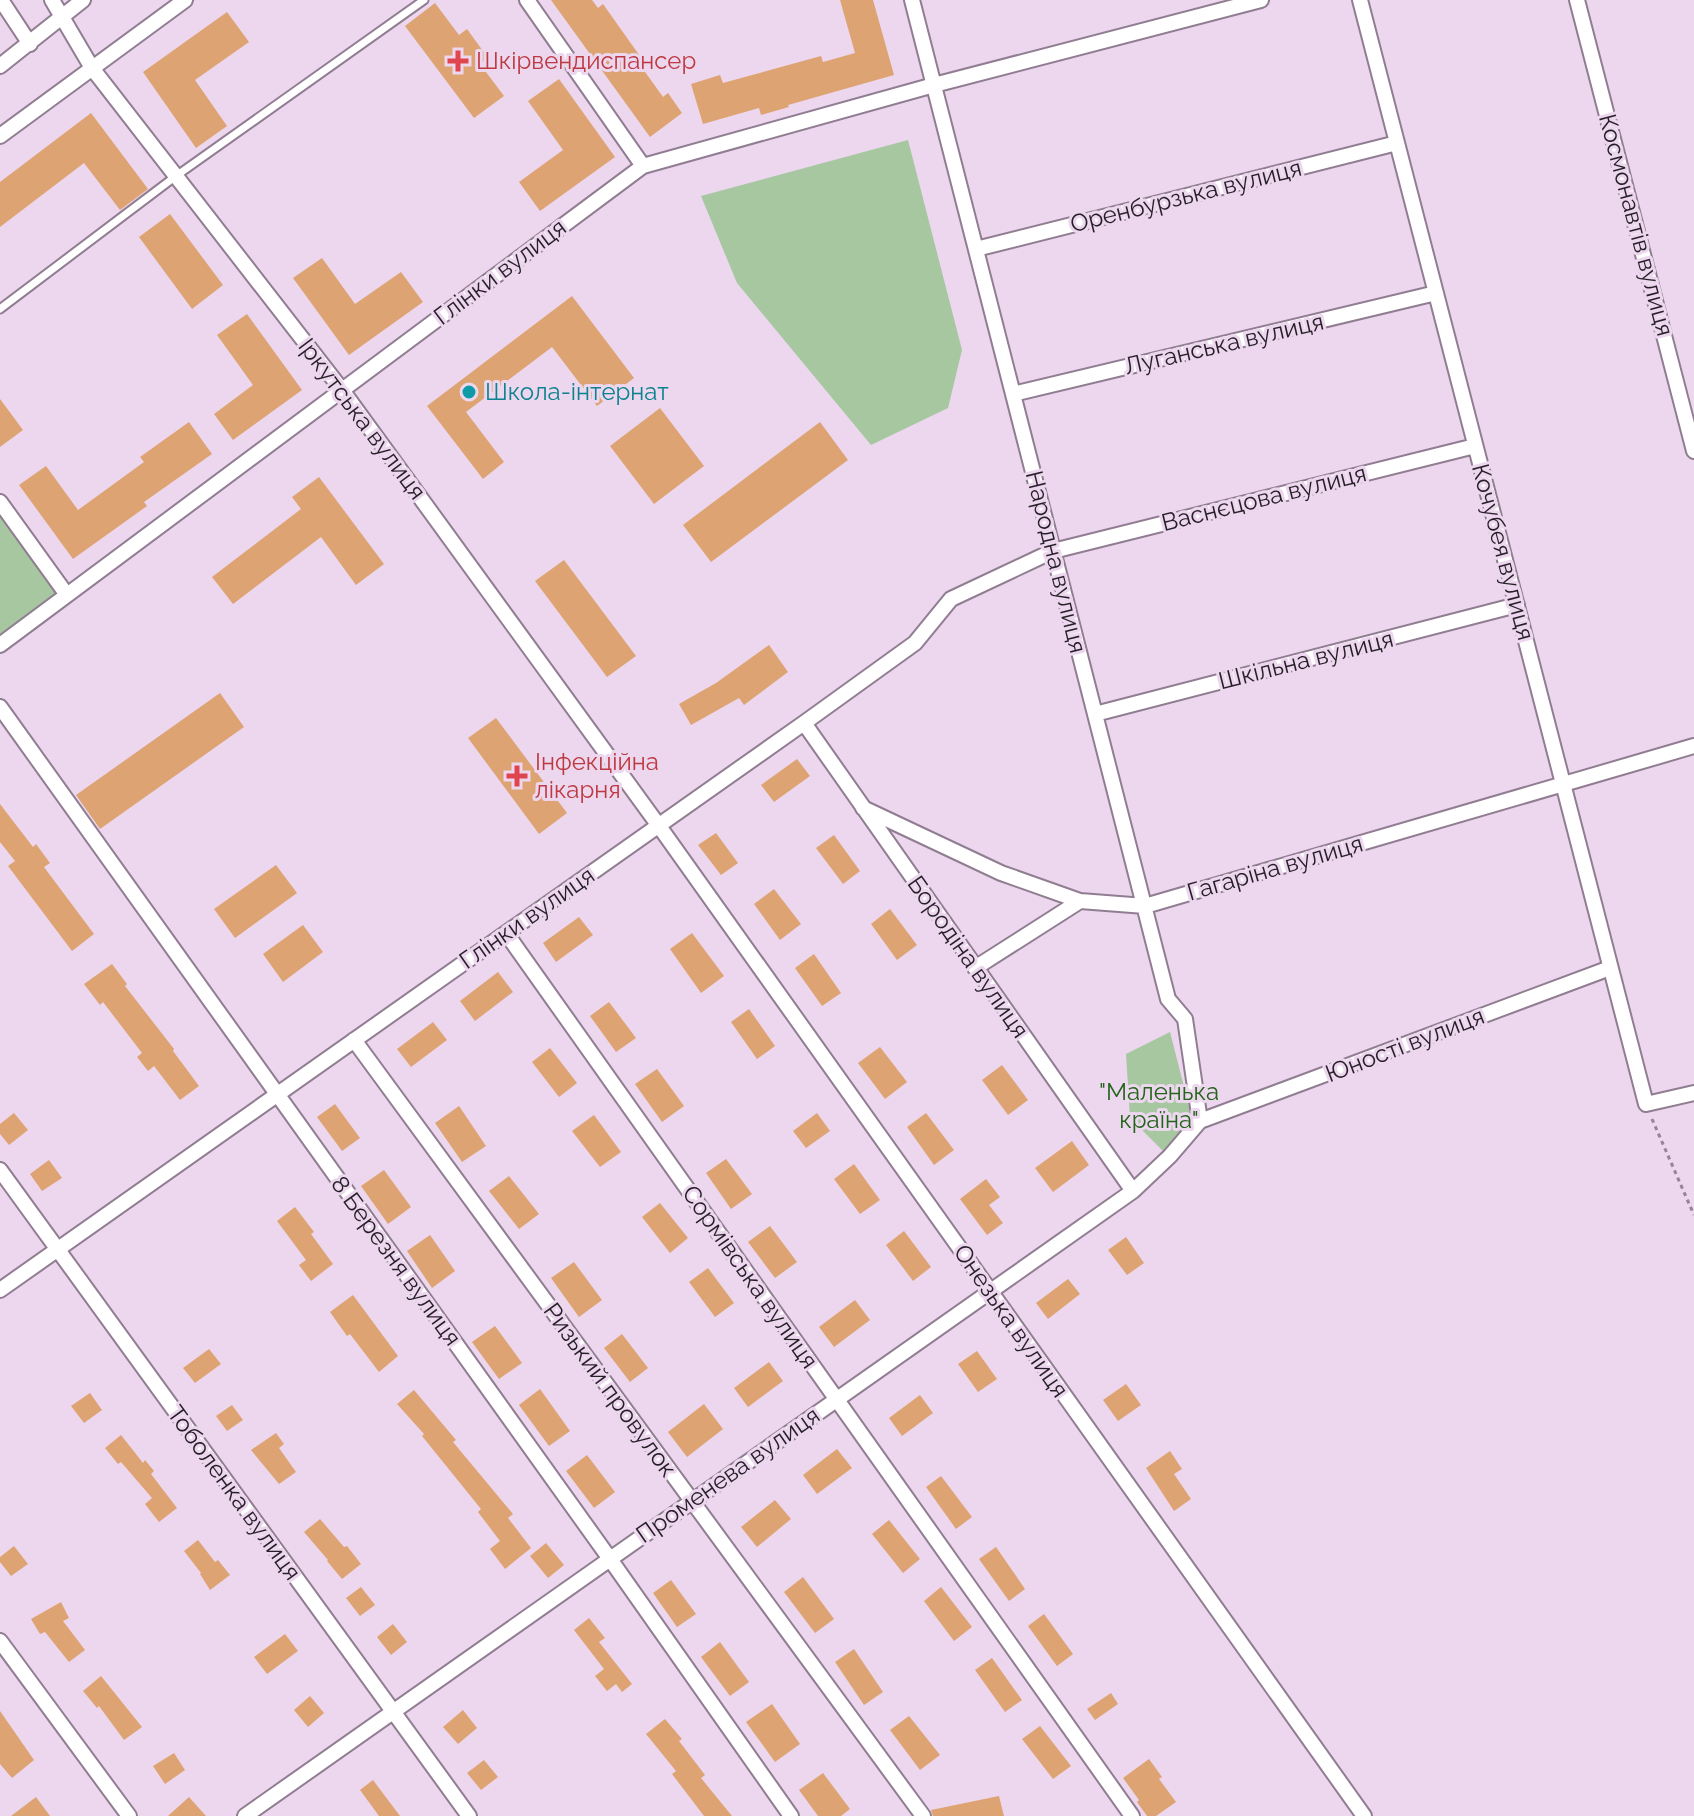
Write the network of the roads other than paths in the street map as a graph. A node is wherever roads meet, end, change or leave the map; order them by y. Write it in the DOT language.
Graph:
graph roads {
  1 [pos="1,0"];
  2 [pos="52,0"];
  3 [pos="83,0"];
  4 [pos="185,0"];
  5 [pos="424,0"];
  6 [pos="527,0"];
  7 [pos="912,0"];
  8 [pos="1261,0"];
  9 [pos="1360,0"];
  10 [pos="1577,0"];
  11 [pos="62,15"];
  12 [pos="30,44"];
  13 [pos="0,66"];
  14 [pos="92,68"];
  15 [pos="934,85"];
  16 [pos="0,136"];
  17 [pos="1397,143"];
  18 [pos="643,166"];
  19 [pos="176,176"];
  20 [pos="976,249"];
  21 [pos="1436,293"];
  22 [pos="0,309"];
  23 [pos="342,390"];
  24 [pos="1013,394"];
  25 [pos="1475,446"];
  26 [pos="1694,451"];
  27 [pos="0,502"];
  28 [pos="1053,551"];
  29 [pos="67,595"];
  30 [pos="1517,605"];
  31 [pos="0,645"];
  32 [pos="0,707"];
  33 [pos="1095,714"];
  34 [pos="804,723"];
  35 [pos="1694,746"];
  36 [pos="1563,784"];
  37 [pos="863,808"];
  38 [pos="659,826"];
  39 [pos="1080,901"];
  40 [pos="1145,906"];
  41 [pos="506,933"];
  42 [pos="975,968"];
  43 [pos="1610,968"];
  44 [pos="354,1040"];
  45 [pos="1694,1093"];
  46 [pos="277,1094"];
  47 [pos="1200,1121"];
  48 [pos="0,1170"];
  49 [pos="1133,1191"];
  50 [pos="58,1249"];
  51 [pos="0,1290"];
  52 [pos="990,1291"];
  53 [pos="836,1399"];
  54 [pos="692,1501"];
  55 [pos="610,1559"];
  56 [pos="0,1641"];
  57 [pos="393,1712"];
  58 [pos="129,1816"];
  59 [pos="245,1816"];
  60 [pos="469,1816"];
  61 [pos="791,1816"];
  62 [pos="923,1816"];
  63 [pos="1132,1816"];
  64 [pos="1364,1816"];
  1 -- 12 [label="street"];
  2 -- 11 [label="street, Іркутська вулиця"];
  3 -- 11 [label="street"];
  4 -- 14 [label="street"];
  5 -- 19 [label="lane"];
  6 -- 18 [label="street"];
  7 -- 15 [label="street, Народна вулиця"];
  8 -- 15 [label="street, Глінки вулиця"];
  9 -- 17 [label="street, Кочубея вулиця"];
  10 -- 26 [label="street, Космонавтів вулиця"];
  11 -- 12 [label="street"];
  11 -- 14 [label="street, Іркутська вулиця"];
  12 -- 13 [label="street"];
  14 -- 16 [label="street"];
  14 -- 19 [label="street, Іркутська вулиця"];
  15 -- 18 [label="street, Глінки вулиця"];
  15 -- 20 [label="street, Народна вулиця"];
  17 -- 20 [label="street, Оренбурзька вулиця"];
  17 -- 21 [label="street, Кочубея вулиця"];
  18 -- 23 [label="street, Глінки вулиця"];
  19 -- 22 [label="lane"];
  19 -- 23 [label="street, Іркутська вулиця"];
  20 -- 24 [label="street, Народна вулиця"];
  21 -- 24 [label="street, Луганська вулиця"];
  21 -- 25 [label="street, Кочубея вулиця"];
  23 -- 29 [label="street, Глінки вулиця"];
  23 -- 38 [label="street, Іркутська вулиця"];
  24 -- 28 [label="street, Народна вулиця"];
  25 -- 28 [label="street, Васнєцова вулиця"];
  25 -- 30 [label="street, Кочубея вулиця"];
  27 -- 29 [label="street"];
  28 -- 33 [label="street, Народна вулиця"];
  28 -- 34 [label="street, Глінки вулиця"];
  29 -- 31 [label="street, Глінки вулиця"];
  30 -- 33 [label="street, Шкільна вулиця"];
  30 -- 36 [label="street, Кочубея вулиця"];
  32 -- 46 [label="street, 8 Березня вулиця"];
  33 -- 40 [label="street, Народна вулиця"];
  34 -- 37 [label="street, Бородіна вулиця"];
  34 -- 38 [label="street, Глінки вулиця"];
  35 -- 36 [label="street, Гагаріна вулиця"];
  36 -- 40 [label="street, Гагаріна вулиця"];
  36 -- 43 [label="street, Кочубея вулиця"];
  37 -- 39 [label="street, Гагаріна вулиця"];
  37 -- 42 [label="street, Бородіна вулиця"];
  38 -- 41 [label="street, Глінки вулиця"];
  38 -- 52 [label="street, Онезька вулиця"];
  39 -- 40 [label="street, Гагаріна вулиця"];
  39 -- 42 [label="street"];
  40 -- 47 [label="street, Народна вулиця"];
  41 -- 44 [label="street, Глінки вулиця"];
  41 -- 53 [label="street, Сормівська вулиця"];
  42 -- 49 [label="street, Бородіна вулиця"];
  43 -- 45 [label="street, Кочубея вулиця"];
  43 -- 47 [label="street, Юності вулиця"];
  44 -- 46 [label="street, Глінки вулиця"];
  44 -- 54 [label="street, Ризький провулок"];
  46 -- 50 [label="street, Глінки вулиця"];
  46 -- 55 [label="street, 8 Березня вулиця"];
  47 -- 49 [label="street, Променева вулиця"];
  48 -- 50 [label="street, Тоболенка вулиця"];
  49 -- 52 [label="street, Променева вулиця"];
  50 -- 51 [label="street, Глінки вулиця"];
  50 -- 57 [label="street, Тоболенка вулиця"];
  52 -- 53 [label="street, Променева вулиця"];
  52 -- 64 [label="street, Онезька вулиця"];
  53 -- 54 [label="street, Променева вулиця"];
  53 -- 63 [label="street, Сормівська вулиця"];
  54 -- 55 [label="street, Променева вулиця"];
  54 -- 62 [label="street, Ризький провулок"];
  55 -- 57 [label="street, Променева вулиця"];
  55 -- 61 [label="street, 8 Березня вулиця"];
  56 -- 58 [label="street"];
  57 -- 59 [label="street, Променева вулиця"];
  57 -- 60 [label="street, Тоболенка вулиця"];
}
